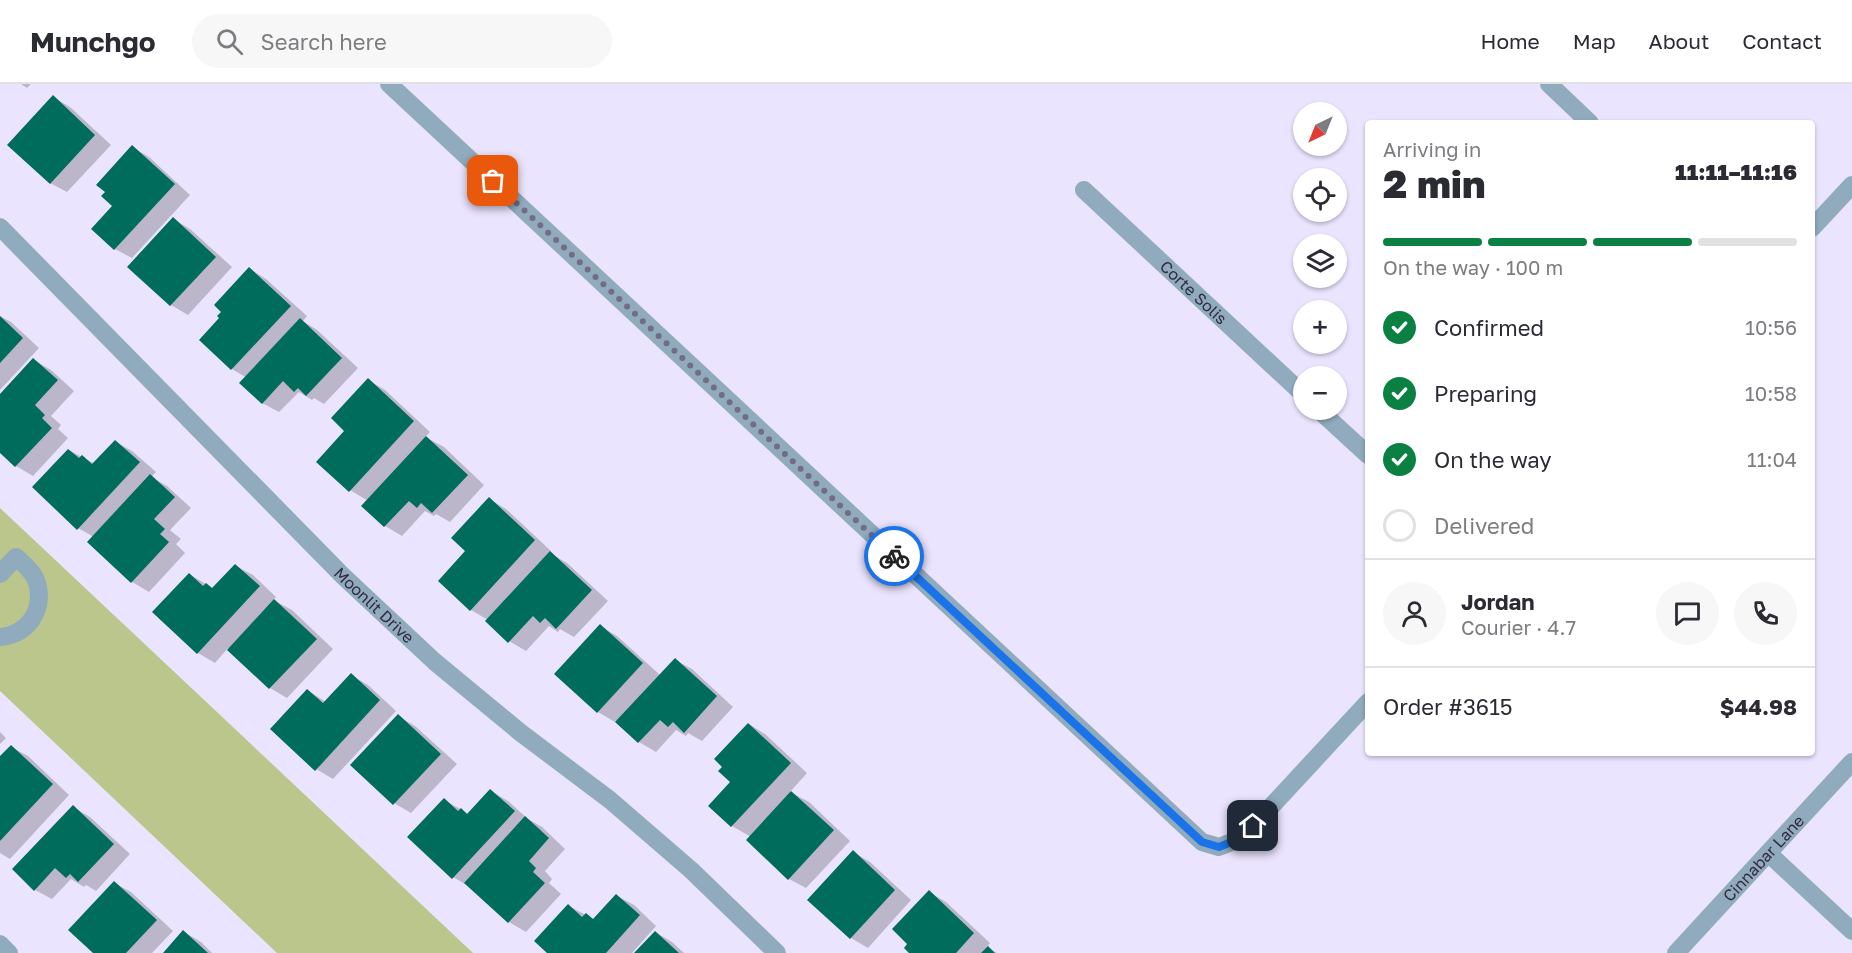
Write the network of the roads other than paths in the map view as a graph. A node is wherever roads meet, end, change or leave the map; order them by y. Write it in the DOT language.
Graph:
graph roads {
  1 [pos="389,84"];
  2 [pos="1549,84"];
  3 [pos="1587,120"];
  4 [pos="1852,185"];
  5 [pos="1084,190"];
  6 [pos="1815,225"];
  7 [pos="0,227"];
  8 [pos="1293,385"];
  9 [pos="1330,420"];
  10 [pos="1365,452"];
  11 [pos="0,574"];
  12 [pos="0,638"];
  13 [pos="1365,705"];
  14 [pos="1852,762"];
  15 [pos="1768,853"];
  16 [pos="1852,931"];
  17 [pos="0,944"];
  18 [pos="9,953"];
  19 [pos="777,953"];
  20 [pos="1676,953"];
  1 -- 13 [label="street"];
  2 -- 3 [label="street"];
  4 -- 6 [label="street"];
  5 -- 8 [label="street, Corte Solis"];
  7 -- 19 [label="street, Moonlit Drive"];
  9 -- 10 [label="street"];
  11 -- 12 [label="street"];
  14 -- 15 [label="street, Cinnabar Lane"];
  15 -- 16 [label="street"];
  15 -- 20 [label="street, Cinnabar Lane"];
  17 -- 18 [label="street"];
}
